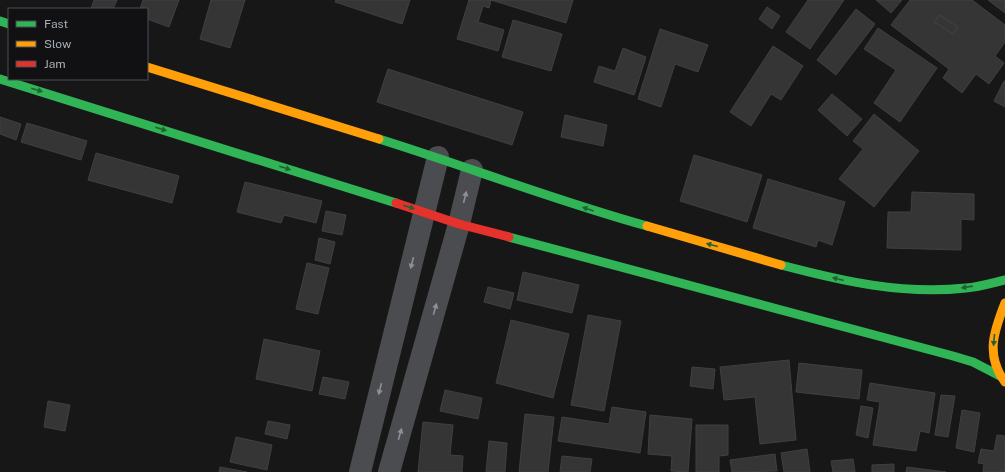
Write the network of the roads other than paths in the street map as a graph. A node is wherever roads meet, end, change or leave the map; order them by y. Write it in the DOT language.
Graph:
graph roads {
  1 [pos="148,67"];
  2 [pos="0,78"];
  3 [pos="438,157"];
  4 [pos="472,170"];
  5 [pos="424,212"];
  6 [pos="459,224"];
  7 [pos="1005,280"];
  8 [pos="1005,303"];
  9 [pos="1002,379"];
  10 [pos="360,472"];
  11 [pos="389,472"];
  1 -- 3 [label="main road"];
  2 -- 5 [label="main road, one-way"];
  3 -- 4 [label="main road"];
  3 -- 5 [label="street"];
  6 -- 4 [label="street, one-way"];
  7 -- 4 [label="main road, one-way"];
  5 -- 6 [label="main road"];
  5 -- 10 [label="street, one-way"];
  6 -- 9 [label="main road"];
  11 -- 6 [label="street, one-way"];
  8 -- 9 [label="main road, one-way"];
}
